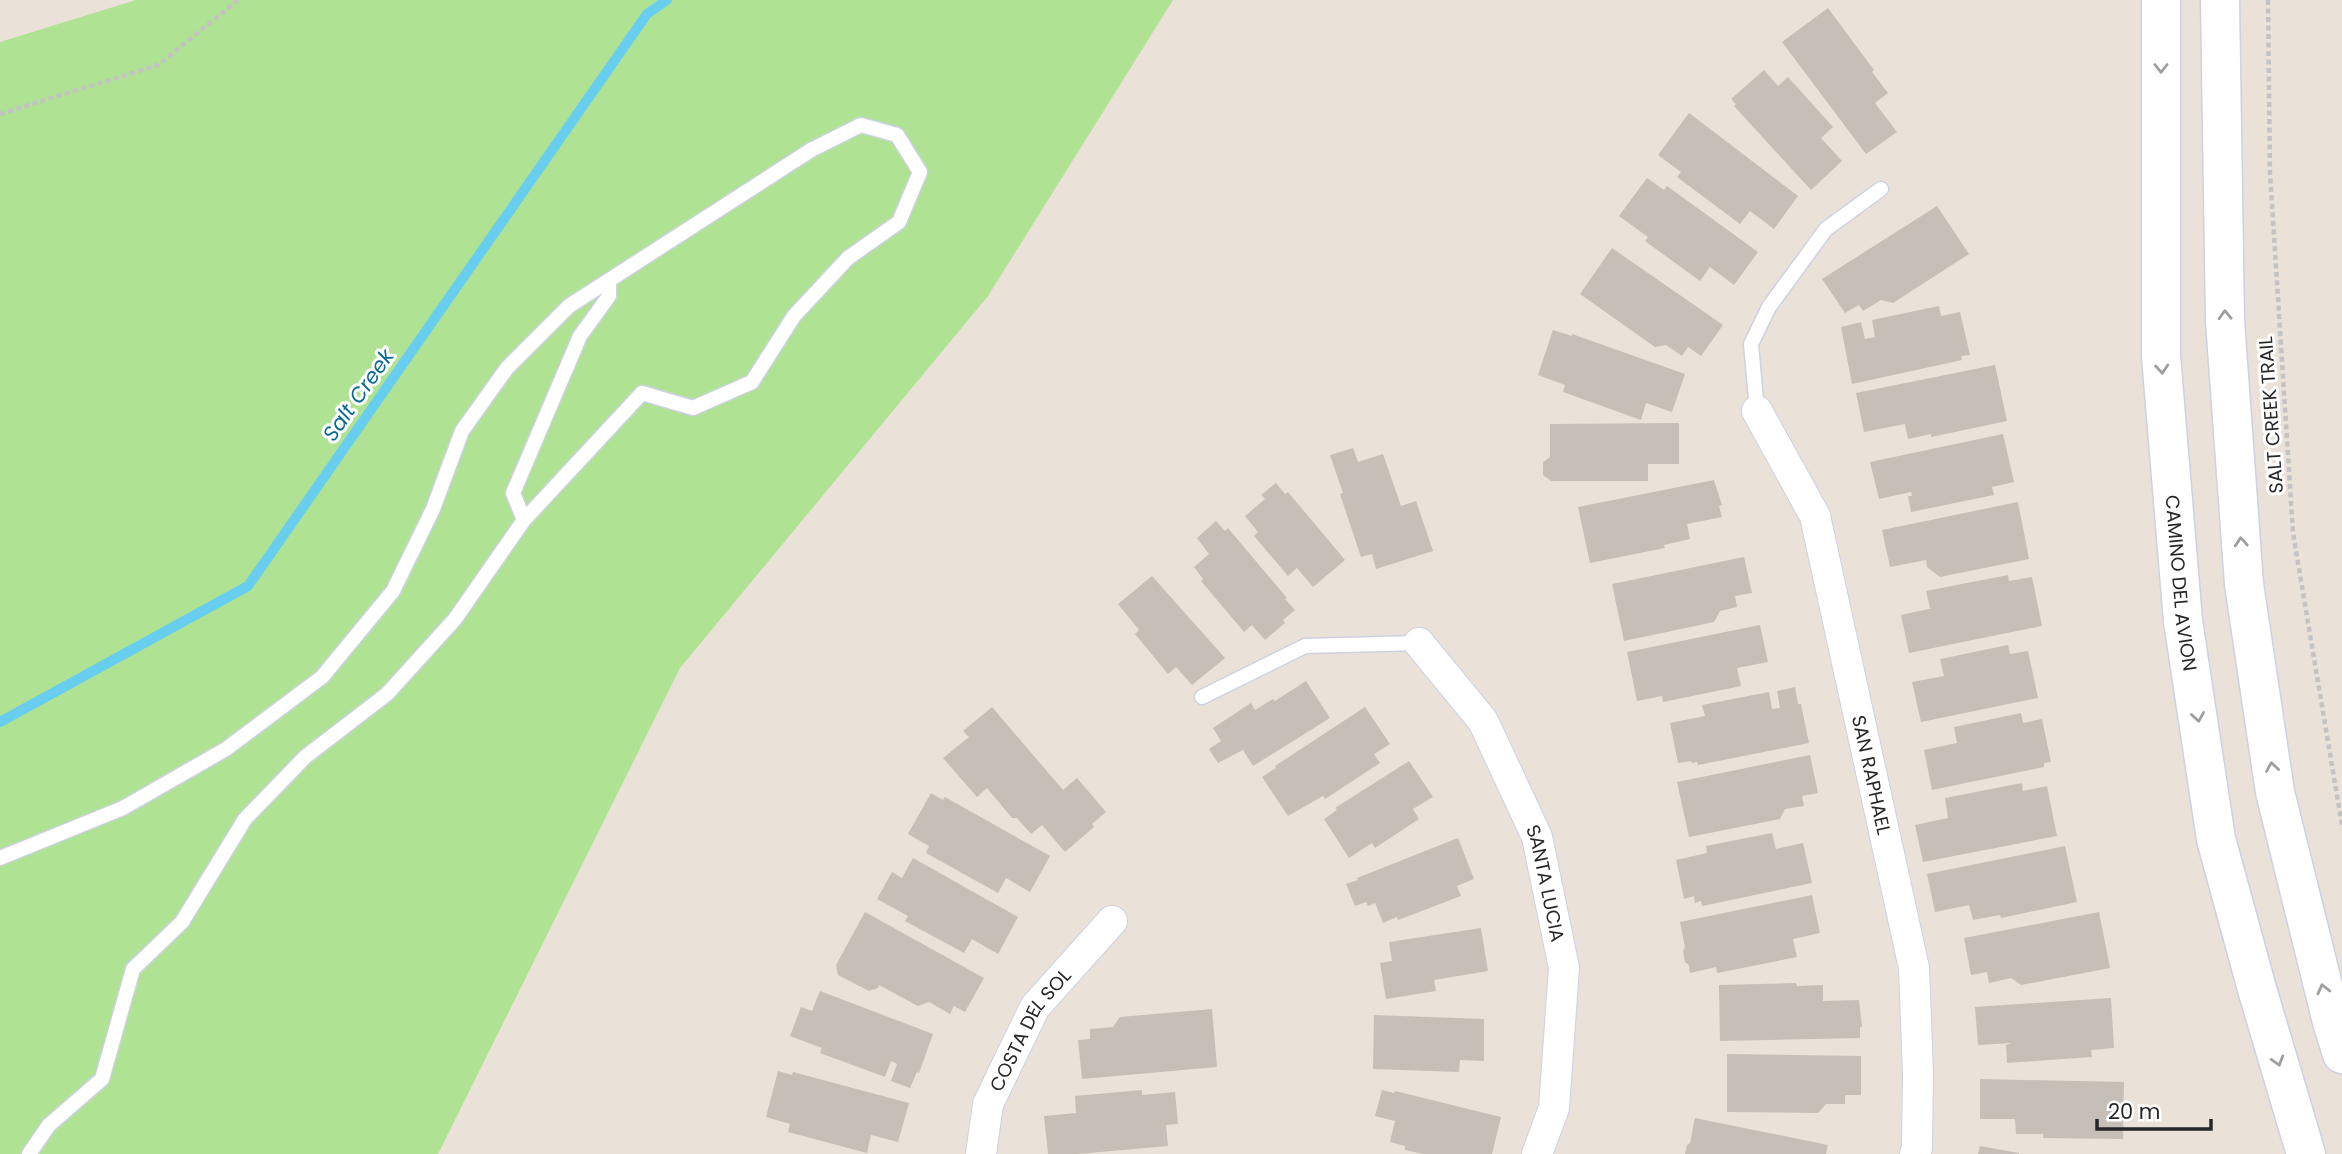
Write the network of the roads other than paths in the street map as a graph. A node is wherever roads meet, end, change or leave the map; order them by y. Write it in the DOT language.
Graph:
graph roads {
  1 [pos="2161,0"];
  2 [pos="2220,0"];
  3 [pos="1881,189"];
  4 [pos="609,280"];
  5 [pos="1757,411"];
  6 [pos="524,520"];
  7 [pos="1419,643"];
  8 [pos="1202,697"];
  9 [pos="0,858"];
  10 [pos="1112,920"];
  11 [pos="2342,1054"];
  12 [pos="29,1154"];
  13 [pos="981,1154"];
  14 [pos="1537,1154"];
  15 [pos="1915,1154"];
  16 [pos="2306,1154"];
  1 -- 16 [label="main road, CAMINO DEL AVION, one-way"];
  11 -- 2 [label="main road, one-way"];
  3 -- 5 [label="lane"];
  4 -- 6 [label="lane"];
  4 -- 6 [label="lane"];
  4 -- 9 [label="lane"];
  5 -- 15 [label="street, SAN RAPHAEL"];
  6 -- 12 [label="lane"];
  7 -- 8 [label="lane"];
  7 -- 14 [label="street, SANTA LUCIA"];
  10 -- 13 [label="street, COSTA DEL SOL"];
}
